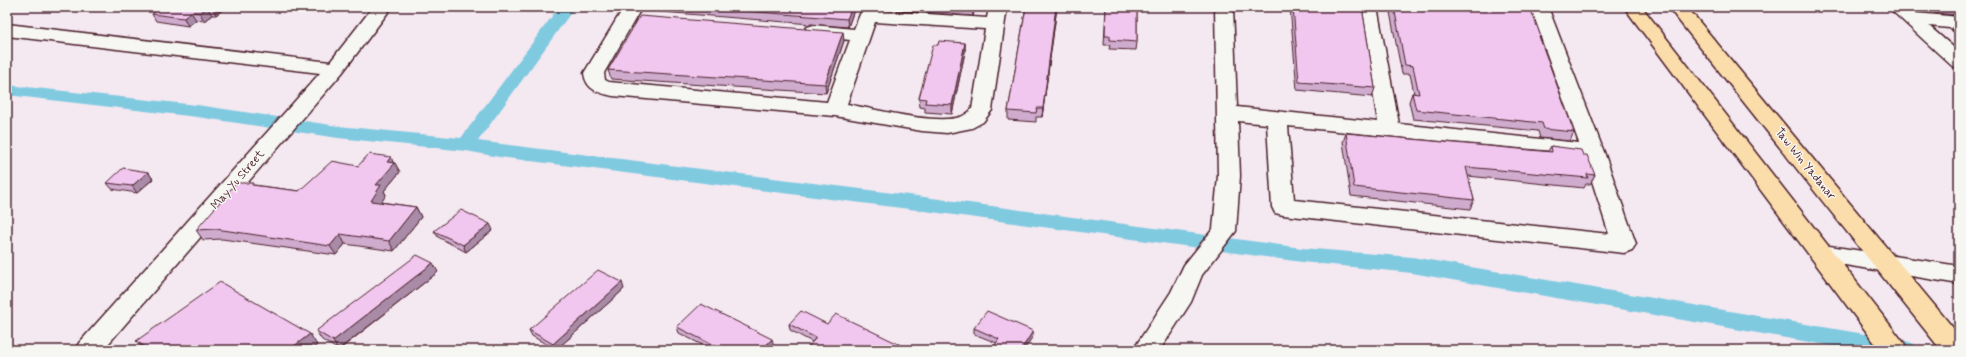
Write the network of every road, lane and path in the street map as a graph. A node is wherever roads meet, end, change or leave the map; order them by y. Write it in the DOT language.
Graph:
graph roads {
  1 [pos="383,7"];
  2 [pos="1224,7"];
  3 [pos="1368,7"];
  4 [pos="1538,7"];
  5 [pos="1633,7"];
  6 [pos="1678,7"];
  7 [pos="869,12"];
  8 [pos="1903,13"];
  9 [pos="634,14"];
  10 [pos="997,15"];
  11 [pos="1959,23"];
  12 [pos="7,30"];
  13 [pos="798,30"];
  14 [pos="861,35"];
  15 [pos="1959,62"];
  16 [pos="335,69"];
  17 [pos="835,108"];
  18 [pos="1227,113"];
  19 [pos="1277,118"];
  20 [pos="1390,130"];
  21 [pos="1593,152"];
  22 [pos="1823,254"];
  23 [pos="1885,264"];
  24 [pos="1959,275"];
  25 [pos="88,350"];
  26 [pos="1146,350"];
  27 [pos="1895,350"];
  28 [pos="1956,350"];
  1 -- 16 [label="street, May Yu Street"];
  2 -- 18 [label="street"];
  3 -- 20 [label="street"];
  4 -- 21 [label="street"];
  5 -- 22 [label="main road"];
  6 -- 23 [label="main road, Taw Win Yadanar"];
  7 -- 10 [label="street"];
  7 -- 14 [label="street"];
  8 -- 11 [label="street"];
  8 -- 15 [label="street"];
  9 -- 17 [label="street"];
  10 -- 17 [label="street"];
  12 -- 16 [label="street"];
  13 -- 14 [label="street"];
  14 -- 17 [label="street"];
  16 -- 25 [label="street, May Yu Street"];
  18 -- 19 [label="street"];
  18 -- 26 [label="street"];
  19 -- 20 [label="street"];
  19 -- 21 [label="street"];
  20 -- 21 [label="street"];
  22 -- 23 [label="street"];
  22 -- 27 [label="main road"];
  23 -- 24 [label="street"];
  23 -- 28 [label="main road, Taw Win Yadanar"];
}
